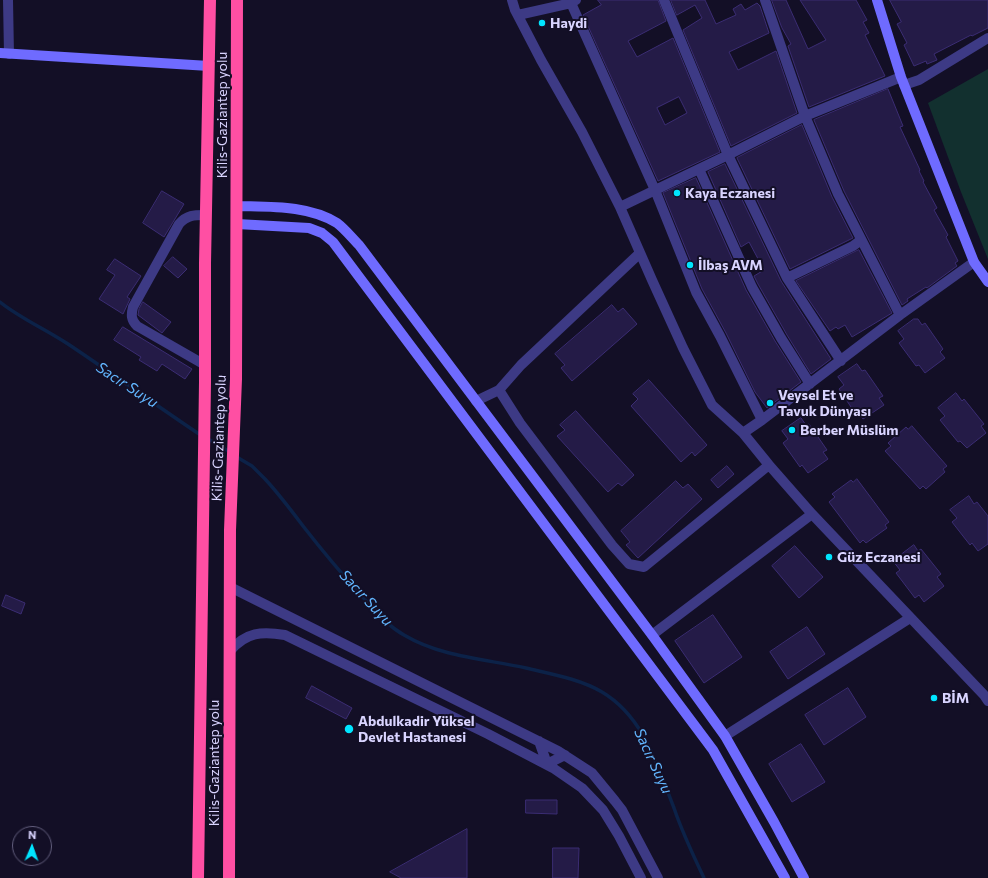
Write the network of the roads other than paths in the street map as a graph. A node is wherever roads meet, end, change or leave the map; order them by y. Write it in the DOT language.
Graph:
graph roads {
  1 [pos="8,0"];
  2 [pos="210,0"];
  3 [pos="237,0"];
  4 [pos="512,0"];
  5 [pos="664,0"];
  6 [pos="765,0"];
  7 [pos="877,0"];
  8 [pos="574,2"];
  9 [pos="518,15"];
  10 [pos="988,38"];
  11 [pos="4,54"];
  12 [pos="209,66"];
  13 [pos="903,81"];
  14 [pos="806,116"];
  15 [pos="728,156"];
  16 [pos="699,169"];
  17 [pos="655,190"];
  18 [pos="237,206"];
  19 [pos="620,207"];
  20 [pos="205,215"];
  21 [pos="237,224"];
  22 [pos="862,240"];
  23 [pos="640,253"];
  24 [pos="974,262"];
  25 [pos="786,278"];
  26 [pos="988,282"];
  27 [pos="900,315"];
  28 [pos="841,361"];
  29 [pos="205,365"];
  30 [pos="810,384"];
  31 [pos="499,390"];
  32 [pos="476,401"];
  33 [pos="762,420"];
  34 [pos="743,433"];
  35 [pos="769,465"];
  36 [pos="812,514"];
  37 [pos="230,587"];
  38 [pos="910,618"];
  39 [pos="652,635"];
  40 [pos="230,651"];
  41 [pos="988,701"];
  42 [pos="725,736"];
  43 [pos="539,741"];
  44 [pos="565,755"];
  45 [pos="547,764"];
  46 [pos="198,878"];
  47 [pos="229,878"];
  48 [pos="641,878"];
  49 [pos="658,878"];
  50 [pos="785,878"];
  51 [pos="804,878"];
  1 -- 11 [label="street"];
  2 -- 12 [label="highway, Kilis-Gaziantep yolu"];
  3 -- 18 [label="highway, Kilis-Gaziantep yolu"];
  4 -- 9 [label="street"];
  5 -- 15 [label="street"];
  6 -- 14 [label="street"];
  7 -- 13 [label="street"];
  8 -- 9 [label="street"];
  8 -- 17 [label="street"];
  9 -- 19 [label="street"];
  10 -- 13 [label="street"];
  11 -- 12 [label="street"];
  12 -- 20 [label="highway, Kilis-Gaziantep yolu"];
  13 -- 14 [label="street"];
  13 -- 24 [label="street"];
  14 -- 15 [label="street"];
  14 -- 22 [label="street"];
  15 -- 16 [label="street"];
  15 -- 25 [label="street"];
  16 -- 17 [label="street"];
  16 -- 30 [label="street"];
  17 -- 19 [label="street"];
  17 -- 33 [label="street"];
  18 -- 21 [label="highway, Kilis-Gaziantep yolu"];
  18 -- 32 [label="street"];
  19 -- 23 [label="street"];
  20 -- 29 [label="highway, Kilis-Gaziantep yolu"];
  20 -- 29 [label="street"];
  21 -- 37 [label="highway, Kilis-Gaziantep yolu"];
  21 -- 50 [label="street"];
  22 -- 25 [label="street"];
  22 -- 27 [label="street"];
  23 -- 31 [label="street"];
  23 -- 34 [label="street"];
  24 -- 26 [label="street"];
  24 -- 27 [label="street"];
  25 -- 28 [label="street"];
  27 -- 28 [label="street"];
  28 -- 30 [label="street"];
  29 -- 46 [label="highway, Kilis-Gaziantep yolu"];
  30 -- 33 [label="street"];
  31 -- 32 [label="street"];
  31 -- 35 [label="street"];
  32 -- 39 [label="street"];
  33 -- 34 [label="street"];
  34 -- 35 [label="street"];
  35 -- 36 [label="street"];
  36 -- 38 [label="street"];
  36 -- 39 [label="street"];
  37 -- 40 [label="highway, Kilis-Gaziantep yolu"];
  37 -- 43 [label="street"];
  38 -- 41 [label="street"];
  38 -- 42 [label="street"];
  39 -- 42 [label="street"];
  40 -- 45 [label="street"];
  40 -- 47 [label="highway, Kilis-Gaziantep yolu"];
  42 -- 51 [label="street"];
  43 -- 44 [label="street"];
  43 -- 45 [label="street"];
  44 -- 45 [label="street"];
  44 -- 49 [label="street"];
  45 -- 48 [label="street"];
}
